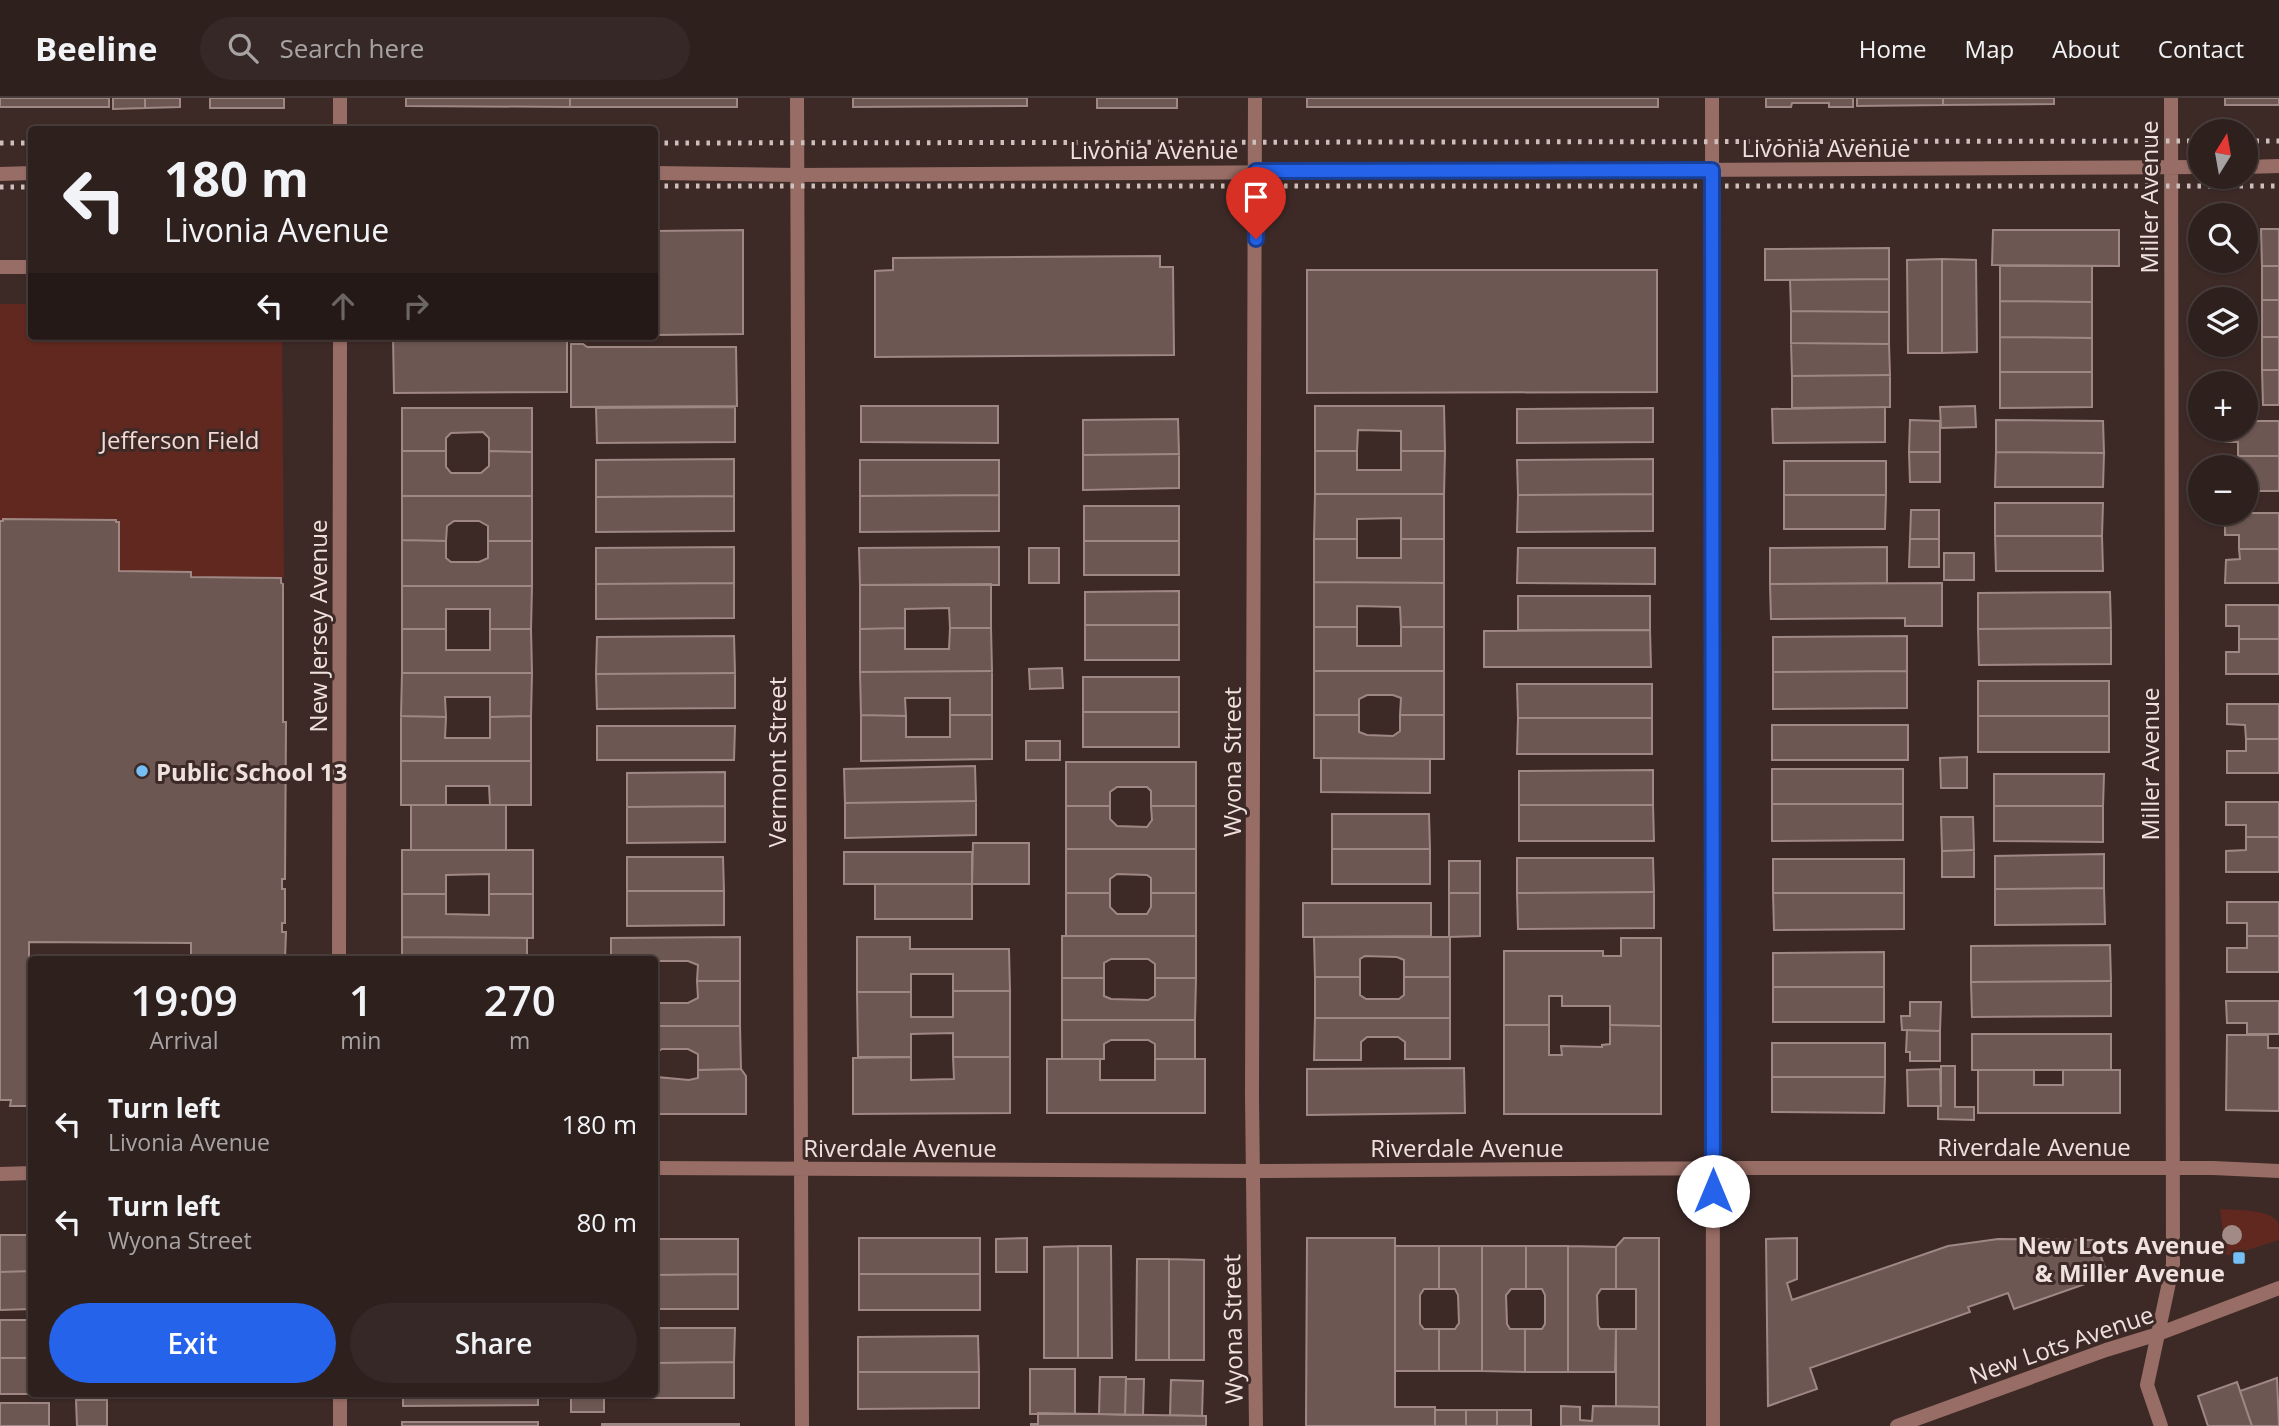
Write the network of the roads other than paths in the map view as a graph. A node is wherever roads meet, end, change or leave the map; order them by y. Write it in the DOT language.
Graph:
graph roads {
  1 [pos="340,98"];
  2 [pos="797,98"];
  3 [pos="1255,98"];
  4 [pos="1712,98"];
  5 [pos="2171,98"];
  6 [pos="340,126"];
  7 [pos="2279,166"];
  8 [pos="2171,167"];
  9 [pos="2188,167"];
  10 [pos="2258,167"];
  11 [pos="1712,170"];
  12 [pos="1256,171"];
  13 [pos="28,173"];
  14 [pos="658,173"];
  15 [pos="0,174"];
  16 [pos="797,174"];
  17 [pos="0,267"];
  18 [pos="28,267"];
  19 [pos="340,340"];
  20 [pos="339,956"];
  21 [pos="658,1168"];
  22 [pos="1713,1168"];
  23 [pos="800,1169"];
  24 [pos="2172,1169"];
  25 [pos="1253,1171"];
  26 [pos="2279,1171"];
  27 [pos="0,1174"];
  28 [pos="28,1174"];
  29 [pos="2279,1288"];
  30 [pos="2158,1334"];
  31 [pos="340,1397"];
  32 [pos="340,1426"];
  33 [pos="802,1426"];
  34 [pos="1256,1426"];
  35 [pos="1713,1426"];
  36 [pos="1897,1426"];
  37 [pos="2161,1426"];
  1 -- 6 [label="street"];
  2 -- 16 [label="street, Vermont Street"];
  3 -- 12 [label="street, Wyona Street"];
  4 -- 11 [label="street"];
  5 -- 8 [label="street, Miller Avenue"];
  7 -- 10 [label="street"];
  8 -- 9 [label="street, Livonia Avenue"];
  8 -- 11 [label="street, Livonia Avenue"];
  8 -- 24 [label="street, Miller Avenue"];
  11 -- 12 [label="street, Livonia Avenue"];
  11 -- 22 [label="street"];
  12 -- 16 [label="street, Livonia Avenue"];
  12 -- 25 [label="street, Wyona Street"];
  13 -- 15 [label="street"];
  14 -- 16 [label="street, Livonia Avenue"];
  16 -- 23 [label="street, Vermont Street"];
  17 -- 18 [label="street"];
  19 -- 20 [label="street, New Jersey Avenue"];
  21 -- 23 [label="street, Riverdale Avenue"];
  22 -- 24 [label="street, Riverdale Avenue"];
  22 -- 25 [label="street, Riverdale Avenue"];
  22 -- 35 [label="street"];
  23 -- 25 [label="street, Riverdale Avenue"];
  23 -- 33 [label="street, Vermont Street"];
  24 -- 26 [label="street, Riverdale Avenue"];
  24 -- 30 [label="street, Miller Avenue"];
  25 -- 34 [label="street, Wyona Street"];
  27 -- 28 [label="street"];
  29 -- 30 [label="street, New Lots Avenue"];
  30 -- 36 [label="street, New Lots Avenue"];
  30 -- 37 [label="street, Miller Avenue"];
  31 -- 32 [label="street"];
}
